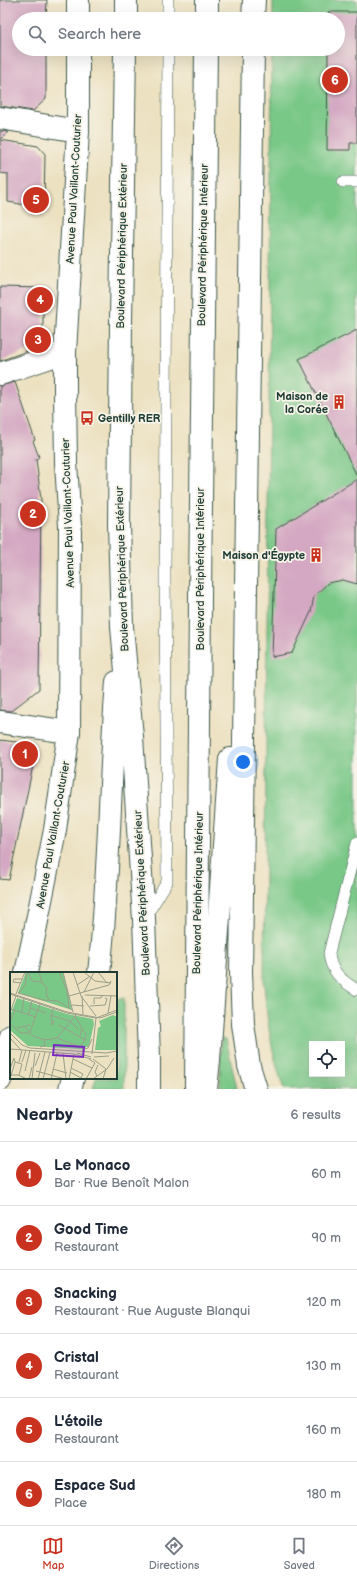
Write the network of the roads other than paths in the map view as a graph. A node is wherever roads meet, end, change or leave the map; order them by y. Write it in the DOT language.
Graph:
graph roads {
  1 [pos="78,0"];
  2 [pos="126,0"];
  3 [pos="168,0"];
  4 [pos="207,0"];
  5 [pos="254,0"];
  6 [pos="78,12"];
  7 [pos="126,12"];
  8 [pos="168,12"];
  9 [pos="207,12"];
  10 [pos="253,12"];
  11 [pos="78,56"];
  12 [pos="125,56"];
  13 [pos="168,56"];
  14 [pos="206,56"];
  15 [pos="253,56"];
  16 [pos="0,118"];
  17 [pos="78,131"];
  18 [pos="343,182"];
  19 [pos="357,182"];
  20 [pos="65,352"];
  21 [pos="0,374"];
  22 [pos="247,503"];
  23 [pos="122,627"];
  24 [pos="0,722"];
  25 [pos="70,732"];
  26 [pos="357,843"];
  27 [pos="144,919"];
  28 [pos="26,972"];
  29 [pos="99,972"];
  30 [pos="357,990"];
  31 [pos="10,1040"];
  32 [pos="73,1079"];
  33 [pos="0,1080"];
  34 [pos="70,1089"];
  35 [pos="149,1089"];
  36 [pos="196,1089"];
  37 [pos="206,1089"];
  38 [pos="256,1089"];
  1 -- 6 [label="main road"];
  2 -- 7 [label="main road"];
  3 -- 8 [label="lane"];
  4 -- 9 [label="main road"];
  5 -- 10 [label="main road"];
  11 -- 17 [label="main road, Avenue Paul Vaillant-Couturier"];
  12 -- 23 [label="main road, Boulevard Périphérique Extérieur"];
  13 -- 27 [label="lane"];
  14 -- 36 [label="main road, Boulevard Périphérique Intérieur"];
  15 -- 22 [label="main road"];
  16 -- 17 [label="main road"];
  17 -- 20 [label="main road, Avenue Paul Vaillant-Couturier"];
  18 -- 19 [label="lane"];
  20 -- 21 [label="main road"];
  20 -- 25 [label="main road, Avenue Paul Vaillant-Couturier"];
  22 -- 37 [label="main road"];
  22 -- 38 [label="main road"];
  23 -- 27 [label="main road, Boulevard Périphérique Extérieur"];
  23 -- 29 [label="main road"];
  24 -- 25 [label="main road"];
  25 -- 28 [label="main road, Avenue Paul Vaillant-Couturier"];
  26 -- 30 [label="lane"];
  27 -- 35 [label="main road, Boulevard Périphérique Extérieur"];
  31 -- 33 [label="main road"];
  32 -- 34 [label="main road"];
}
